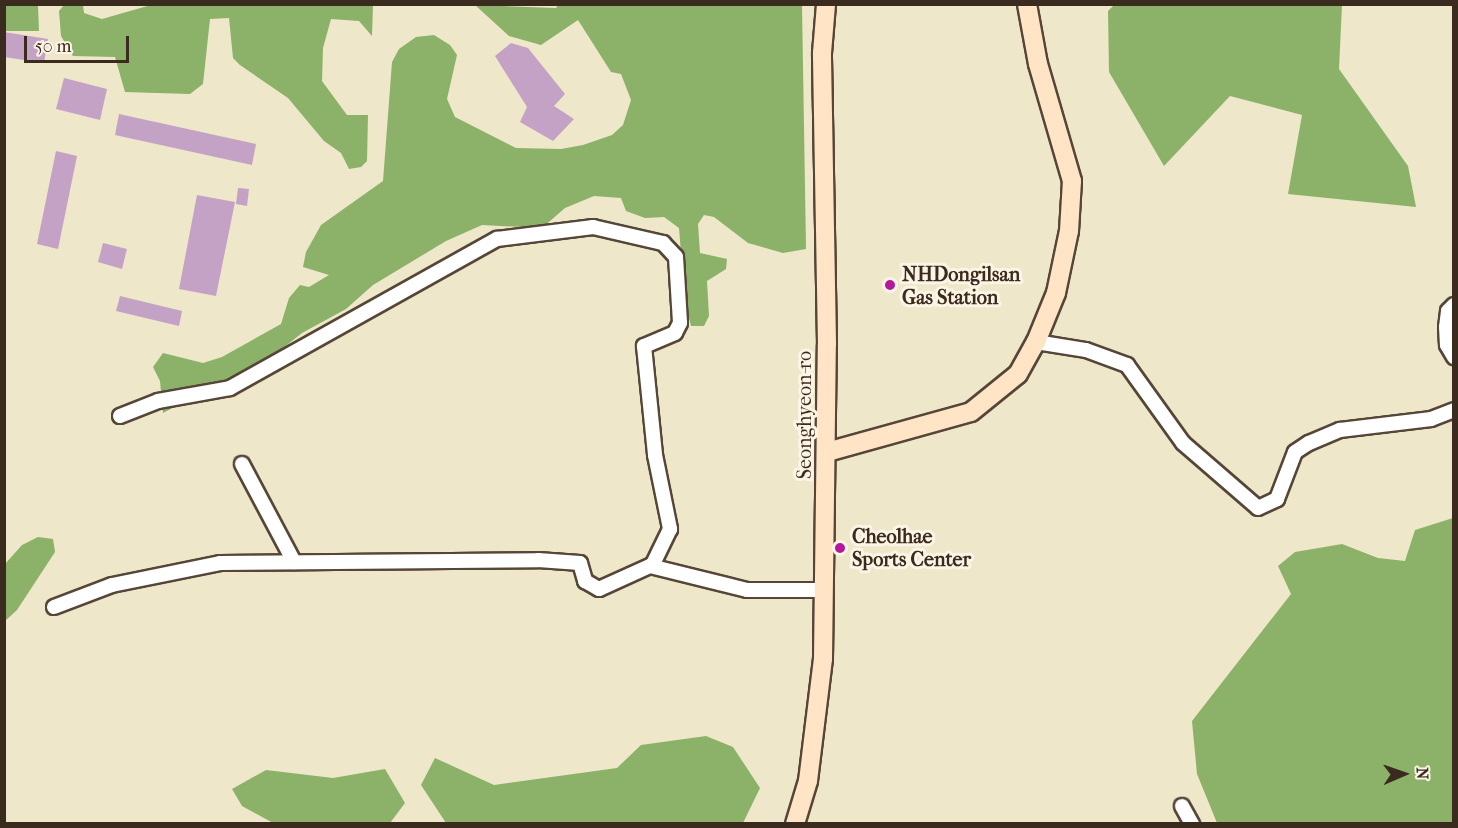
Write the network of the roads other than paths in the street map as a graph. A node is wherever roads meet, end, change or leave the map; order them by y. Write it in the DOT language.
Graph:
graph roads {
  1 [pos="826,4"];
  2 [pos="1026,4"];
  3 [pos="1454,305"];
  4 [pos="1036,342"];
  5 [pos="1454,357"];
  6 [pos="1454,410"];
  7 [pos="120,416"];
  8 [pos="827,452"];
  9 [pos="242,464"];
  10 [pos="294,562"];
  11 [pos="652,566"];
  12 [pos="824,590"];
  13 [pos="54,607"];
  14 [pos="1182,806"];
  15 [pos="795,824"];
  16 [pos="1192,824"];
  1 -- 8 [label="main road, Seonghyeon-ro"];
  2 -- 4 [label="main road"];
  3 -- 5 [label="street"];
  4 -- 6 [label="street"];
  4 -- 8 [label="main road"];
  7 -- 11 [label="street"];
  8 -- 12 [label="main road, Seonghyeon-ro"];
  9 -- 10 [label="street"];
  10 -- 11 [label="street"];
  10 -- 13 [label="street"];
  11 -- 12 [label="street"];
  12 -- 15 [label="main road, Seonghyeon-ro"];
  14 -- 16 [label="street"];
}
